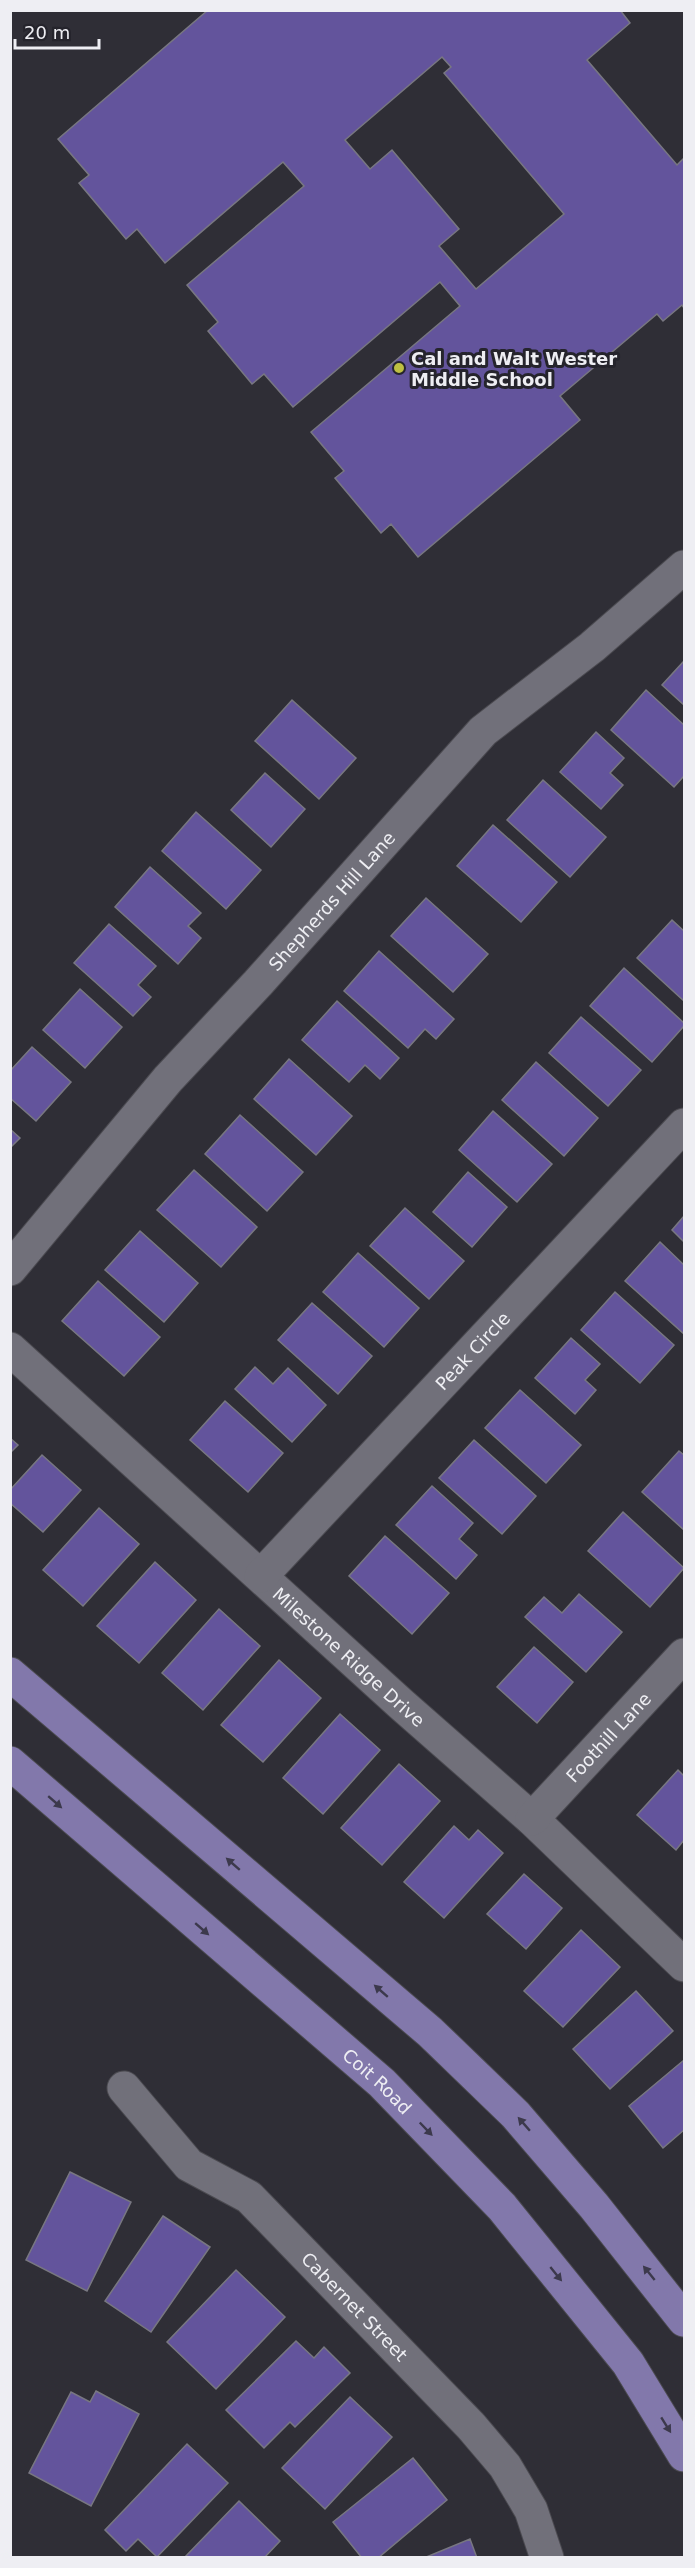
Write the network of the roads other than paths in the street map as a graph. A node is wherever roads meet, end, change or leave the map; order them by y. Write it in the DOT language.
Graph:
graph roads {
  1 [pos="684,567"];
  2 [pos="684,1125"];
  3 [pos="10,1269"];
  4 [pos="10,1349"];
  5 [pos="261,1576"];
  6 [pos="684,1655"];
  7 [pos="10,1674"];
  8 [pos="10,1763"];
  9 [pos="532,1818"];
  10 [pos="684,1965"];
  11 [pos="124,2088"];
  12 [pos="684,2320"];
  13 [pos="684,2455"];
  14 [pos="547,2558"];
  1 -- 3 [label="street, Shepherds Hill Lane"];
  2 -- 5 [label="street, Peak Circle"];
  4 -- 5 [label="street, Milestone Ridge Drive"];
  5 -- 9 [label="street, Milestone Ridge Drive"];
  6 -- 9 [label="street, Foothill Lane"];
  12 -- 7 [label="main road, one-way"];
  8 -- 13 [label="main road, Coit Road, one-way"];
  9 -- 10 [label="street, Milestone Ridge Drive"];
  11 -- 14 [label="street, Cabernet Street"];
}
